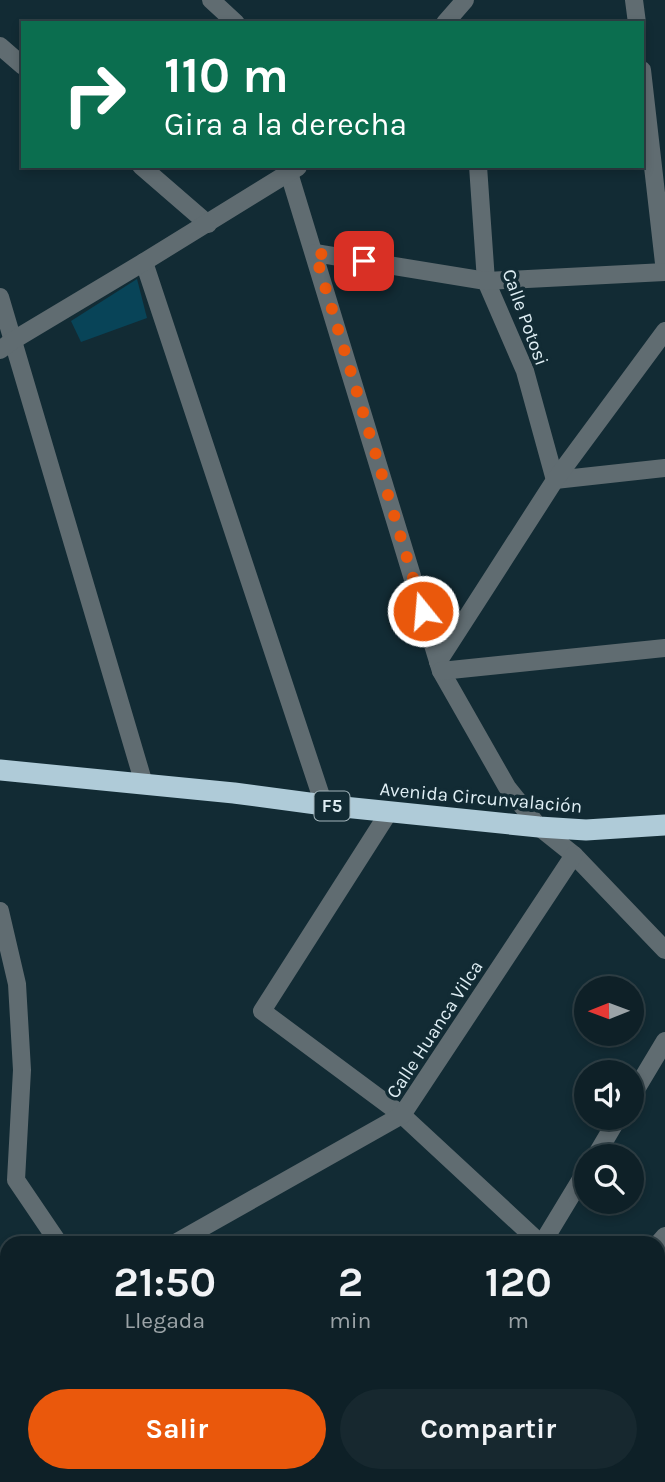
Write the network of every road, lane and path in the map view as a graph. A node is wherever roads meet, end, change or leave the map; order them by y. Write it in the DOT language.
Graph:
graph roads {
  1 [pos="211,0"];
  2 [pos="466,0"];
  3 [pos="635,0"];
  4 [pos="234,21"];
  5 [pos="447,21"];
  6 [pos="468,21"];
  7 [pos="637,21"];
  8 [pos="0,46"];
  9 [pos="21,63"];
  10 [pos="644,88"];
  11 [pos="143,168"];
  12 [pos="478,168"];
  13 [pos="294,170"];
  14 [pos="208,224"];
  15 [pos="315,253"];
  16 [pos="144,262"];
  17 [pos="665,272"];
  18 [pos="486,281"];
  19 [pos="0,297"];
  20 [pos="665,331"];
  21 [pos="6,345"];
  22 [pos="665,468"];
  23 [pos="555,480"];
  24 [pos="665,648"];
  25 [pos="440,667"];
  26 [pos="0,770"];
  27 [pos="144,785"];
  28 [pos="324,805"];
  29 [pos="389,812"];
  30 [pos="665,825"];
  31 [pos="539,827"];
  32 [pos="573,855"];
  33 [pos="0,911"];
  34 [pos="665,950"];
  35 [pos="665,1041"];
  36 [pos="644,1076"];
  37 [pos="402,1115"];
  38 [pos="574,1190"];
  39 [pos="54,1236"];
  40 [pos="188,1236"];
  41 [pos="534,1236"];
  42 [pos="545,1236"];
  1 -- 4 [label="street"];
  2 -- 5 [label="street"];
  2 -- 6 [label="street"];
  3 -- 7 [label="street"];
  8 -- 9 [label="street"];
  10 -- 17 [label="street"];
  11 -- 14 [label="street"];
  12 -- 18 [label="street, Calle Potosi"];
  13 -- 14 [label="street"];
  13 -- 15 [label="street"];
  14 -- 16 [label="street"];
  15 -- 18 [label="street"];
  15 -- 25 [label="street"];
  16 -- 21 [label="street"];
  16 -- 28 [label="street"];
  17 -- 18 [label="street"];
  18 -- 23 [label="street, Calle Potosi"];
  19 -- 21 [label="street"];
  20 -- 23 [label="street"];
  21 -- 27 [label="street"];
  22 -- 23 [label="street"];
  23 -- 25 [label="street"];
  24 -- 25 [label="street"];
  25 -- 31 [label="street"];
  26 -- 27 [label="highway, Avenida Circunvalación / F5"];
  27 -- 28 [label="highway, Avenida Circunvalación / F5"];
  28 -- 29 [label="highway, Avenida Circunvalación / F5"];
  29 -- 31 [label="highway, Avenida Circunvalación / F5"];
  29 -- 37 [label="street"];
  30 -- 31 [label="highway, Avenida Circunvalación / F5"];
  31 -- 32 [label="street"];
  32 -- 34 [label="street"];
  32 -- 37 [label="street, Calle Huanca Vilca"];
  33 -- 39 [label="street"];
  35 -- 36 [label="street"];
  37 -- 40 [label="street, Calle Huanca Vilca"];
  37 -- 41 [label="street"];
  38 -- 42 [label="street"];
}
